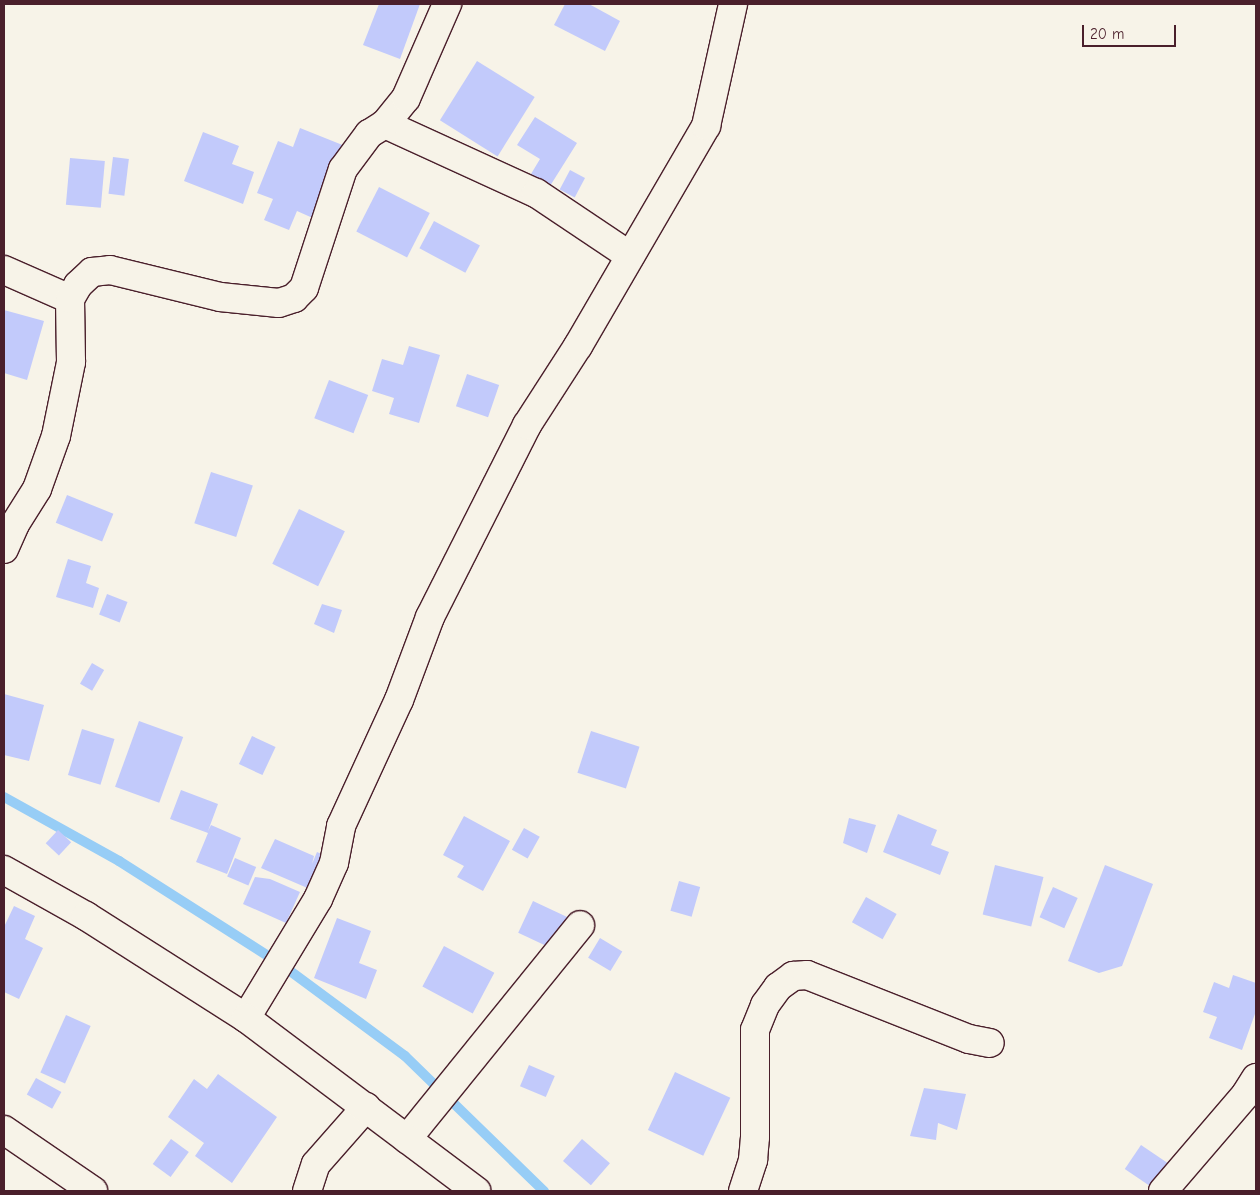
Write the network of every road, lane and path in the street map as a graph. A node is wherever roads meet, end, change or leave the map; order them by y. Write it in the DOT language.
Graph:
graph roads {
  1 [pos="447,4"];
  2 [pos="733,4"];
  3 [pos="385,124"];
  4 [pos="630,256"];
  5 [pos="4,270"];
  6 [pos="70,299"];
  7 [pos="4,549"];
  8 [pos="4,870"];
  9 [pos="580,926"];
  10 [pos="246,1018"];
  11 [pos="990,1043"];
  12 [pos="1256,1078"];
  13 [pos="366,1107"];
  14 [pos="4,1130"];
  15 [pos="407,1138"];
  16 [pos="93,1191"];
  17 [pos="307,1191"];
  18 [pos="476,1191"];
  19 [pos="743,1191"];
  20 [pos="1163,1191"];
  1 -- 3 [label="street"];
  2 -- 4 [label="street"];
  3 -- 4 [label="street"];
  3 -- 6 [label="street"];
  4 -- 10 [label="street"];
  5 -- 6 [label="street"];
  6 -- 7 [label="street"];
  8 -- 10 [label="street"];
  9 -- 15 [label="street"];
  10 -- 13 [label="street"];
  11 -- 19 [label="street"];
  12 -- 20 [label="street"];
  13 -- 15 [label="street"];
  13 -- 17 [label="street"];
  14 -- 16 [label="street"];
  15 -- 18 [label="street"];
}
